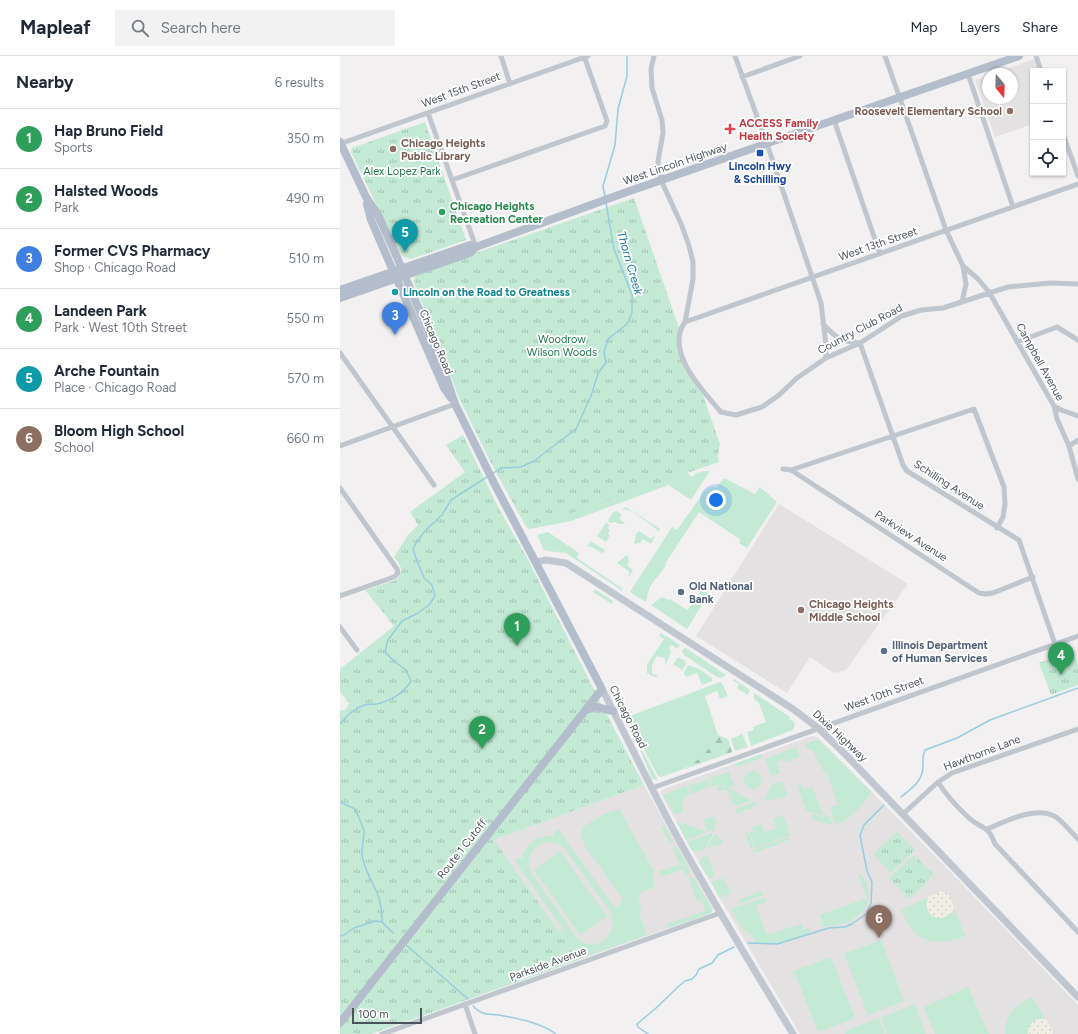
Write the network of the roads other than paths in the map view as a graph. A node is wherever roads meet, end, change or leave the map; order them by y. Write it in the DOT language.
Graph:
graph roads {
  1 [pos="501,56"];
  2 [pos="586,56"];
  3 [pos="654,56"];
  4 [pos="735,56"];
  5 [pos="800,56"];
  6 [pos="886,56"];
  7 [pos="1019,56"];
  8 [pos="1036,56"];
  9 [pos="1040,68"];
  10 [pos="968,74"];
  11 [pos="742,76"];
  12 [pos="510,84"];
  13 [pos="900,97"];
  14 [pos="428,113"];
  15 [pos="834,120"];
  16 [pos="1065,140"];
  17 [pos="340,143"];
  18 [pos="767,144"];
  19 [pos="1078,176"];
  20 [pos="452,180"];
  21 [pos="661,180"];
  22 [pos="1078,184"];
  23 [pos="1013,207"];
  24 [pos="946,230"];
  25 [pos="476,247"];
  26 [pos="880,254"];
  27 [pos="963,266"];
  28 [pos="399,273"];
  29 [pos="812,277"];
  30 [pos="1078,284"];
  31 [pos="340,290"];
  32 [pos="989,292"];
  33 [pos="340,298"];
  34 [pos="962,302"];
  35 [pos="685,322"];
  36 [pos="823,324"];
  37 [pos="1078,340"];
  38 [pos="1018,342"];
  39 [pos="860,343"];
  40 [pos="340,353"];
  41 [pos="826,358"];
  42 [pos="455,404"];
  43 [pos="1054,406"];
  44 [pos="1078,416"];
  45 [pos="393,427"];
  46 [pos="894,436"];
  47 [pos="1078,440"];
  48 [pos="340,446"];
  49 [pos="1068,446"];
  50 [pos="782,469"];
  51 [pos="791,470"];
  52 [pos="1078,479"];
  53 [pos="434,485"];
  54 [pos="340,488"];
  55 [pos="998,528"];
  56 [pos="536,562"];
  57 [pos="1033,577"];
  58 [pos="340,596"];
  59 [pos="340,627"];
  60 [pos="1078,636"];
  61 [pos="1055,644"];
  62 [pos="357,650"];
  63 [pos="602,689"];
  64 [pos="585,711"];
  65 [pos="613,711"];
  66 [pos="818,728"];
  67 [pos="1078,729"];
  68 [pos="938,782"];
  69 [pos="652,788"];
  70 [pos="903,814"];
  71 [pos="987,829"];
  72 [pos="1078,839"];
  73 [pos="720,913"];
  74 [pos="1078,932"];
  75 [pos="1078,997"];
  76 [pos="465,1004"];
  77 [pos="342,1019"];
  78 [pos="382,1034"];
  79 [pos="475,1034"];
  80 [pos="793,1034"];
  1 -- 12 [label="street"];
  2 -- 12 [label="street, West 15th Street"];
  2 -- 20 [label="street"];
  3 -- 21 [label="street"];
  4 -- 11 [label="street"];
  5 -- 11 [label="street"];
  6 -- 13 [label="street, Campbell Avenue"];
  7 -- 10 [label="main road, West Lincoln Highway"];
  8 -- 9 [label="street"];
  10 -- 13 [label="main road, West Lincoln Highway"];
  10 -- 23 [label="street"];
  11 -- 18 [label="street"];
  12 -- 14 [label="street, West 15th Street"];
  13 -- 15 [label="main road, West Lincoln Highway"];
  13 -- 24 [label="street, Campbell Avenue"];
  14 -- 17 [label="street, West 15th Street"];
  14 -- 20 [label="street"];
  15 -- 18 [label="main road, West Lincoln Highway"];
  15 -- 26 [label="street"];
  16 -- 19 [label="street"];
  17 -- 28 [label="main road, Chicago Road"];
  18 -- 21 [label="main road, West Lincoln Highway"];
  18 -- 29 [label="street"];
  20 -- 25 [label="street"];
  21 -- 25 [label="main road, West Lincoln Highway"];
  21 -- 35 [label="street"];
  22 -- 23 [label="street, West 13th Street"];
  23 -- 24 [label="street, West 13th Street"];
  24 -- 26 [label="street, West 13th Street"];
  24 -- 27 [label="street, Campbell Avenue"];
  25 -- 28 [label="main road, West Lincoln Highway"];
  26 -- 29 [label="street, West 13th Street"];
  27 -- 32 [label="street, Campbell Avenue"];
  27 -- 34 [label="street, Campbell Avenue"];
  28 -- 31 [label="main road"];
  28 -- 33 [label="main road"];
  28 -- 42 [label="main road, Chicago Road"];
  29 -- 35 [label="street, West 13th Street"];
  29 -- 36 [label="street"];
  30 -- 32 [label="street, Country Club Road"];
  32 -- 34 [label="street, Country Club Road"];
  32 -- 38 [label="street, Campbell Avenue"];
  34 -- 39 [label="street, Country Club Road"];
  35 -- 41 [label="street, Country Club Road"];
  36 -- 39 [label="street"];
  36 -- 41 [label="street"];
  37 -- 38 [label="street"];
  38 -- 43 [label="street, Campbell Avenue"];
  39 -- 41 [label="street, Country Club Road"];
  39 -- 46 [label="street, Schilling Avenue"];
  40 -- 45 [label="street"];
  42 -- 45 [label="street"];
  42 -- 56 [label="main road, Chicago Road"];
  43 -- 44 [label="street"];
  43 -- 49 [label="street, Campbell Avenue"];
  45 -- 48 [label="street"];
  45 -- 53 [label="street"];
  46 -- 51 [label="street"];
  46 -- 55 [label="street, Schilling Avenue"];
  46 -- 55 [label="street"];
  47 -- 49 [label="street"];
  49 -- 52 [label="street, Campbell Avenue"];
  50 -- 51 [label="street, Parkview Avenue"];
  51 -- 57 [label="street, Parkview Avenue"];
  54 -- 58 [label="street"];
  55 -- 57 [label="street, Schilling Avenue"];
  56 -- 63 [label="main road, Chicago Road"];
  56 -- 66 [label="main road, Dixie Highway"];
  57 -- 61 [label="street, Schilling Avenue"];
  59 -- 62 [label="street"];
  60 -- 61 [label="street, West 10th Street"];
  61 -- 66 [label="street, West 10th Street"];
  63 -- 64 [label="main road, Route 1 Cutoff"];
  63 -- 65 [label="main road, Chicago Road"];
  64 -- 65 [label="main road"];
  64 -- 77 [label="main road, Route 1 Cutoff"];
  65 -- 69 [label="main road, Chicago Road"];
  66 -- 69 [label="street, West 10th Street"];
  66 -- 70 [label="main road, Dixie Highway"];
  67 -- 68 [label="street, Hawthorne Lane"];
  68 -- 70 [label="street, Hawthorne Lane"];
  68 -- 71 [label="street"];
  69 -- 73 [label="main road, Chicago Road"];
  70 -- 75 [label="main road, Dixie Highway"];
  71 -- 72 [label="street"];
  71 -- 74 [label="street"];
  73 -- 76 [label="street, Parkside Avenue"];
  73 -- 80 [label="main road, Chicago Road"];
  76 -- 78 [label="street, Parkside Avenue"];
  76 -- 79 [label="street"];
}
